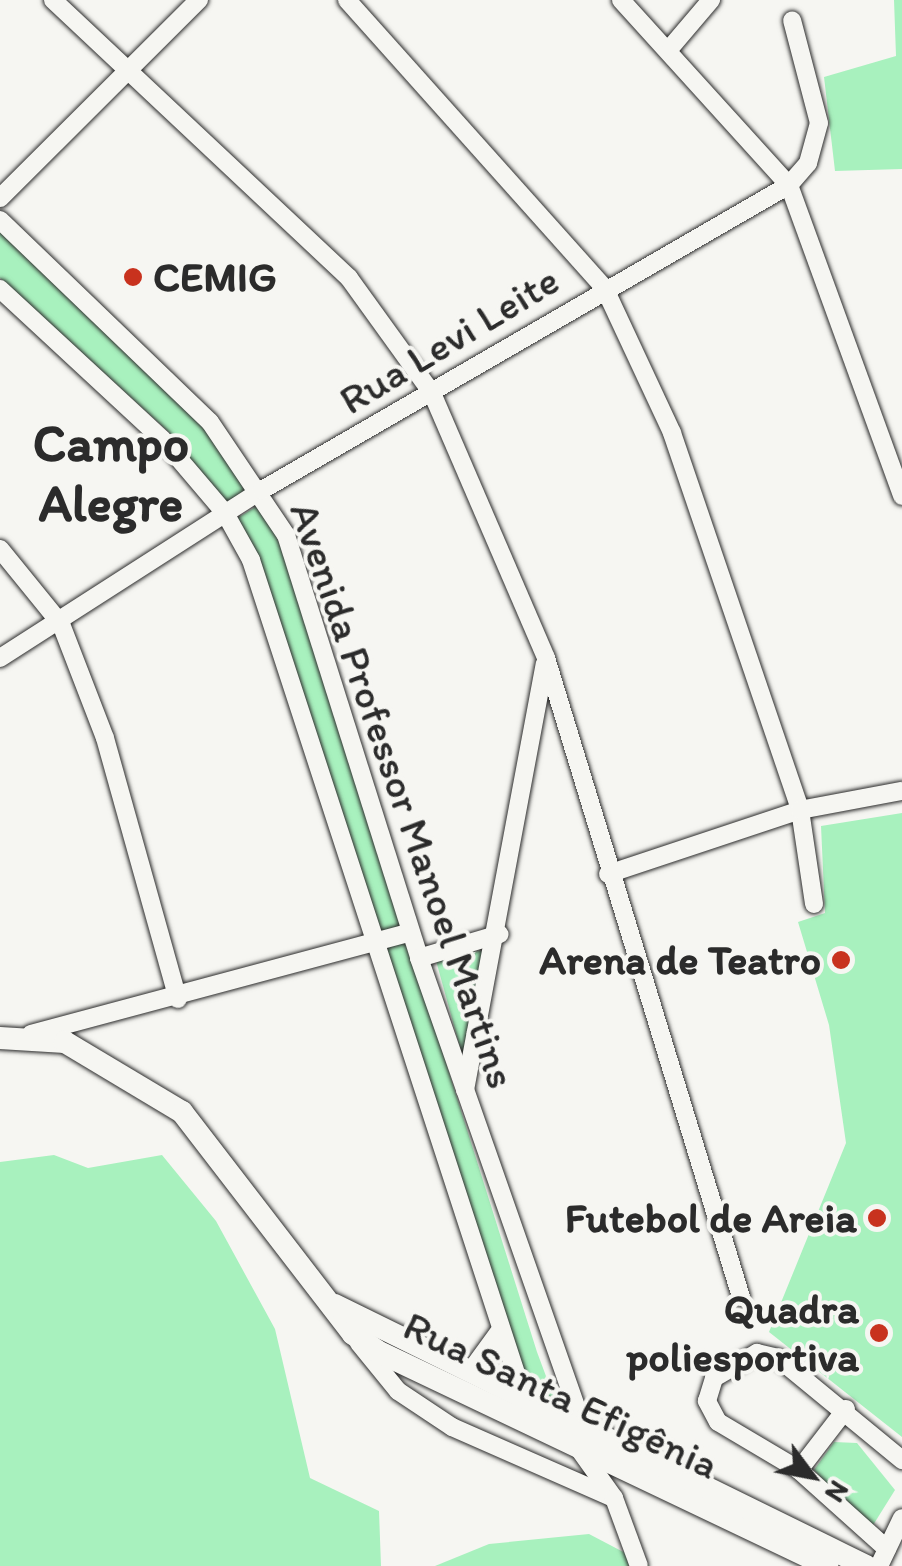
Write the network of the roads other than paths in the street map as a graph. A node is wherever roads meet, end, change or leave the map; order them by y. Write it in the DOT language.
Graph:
graph roads {
  1 [pos="53,0"];
  2 [pos="199,0"];
  3 [pos="348,0"];
  4 [pos="621,0"];
  5 [pos="711,0"];
  6 [pos="792,20"];
  7 [pos="671,47"];
  8 [pos="129,71"];
  9 [pos="789,185"];
  10 [pos="0,198"];
  11 [pos="0,220"];
  12 [pos="605,288"];
  13 [pos="0,289"];
  14 [pos="432,393"];
  15 [pos="262,490"];
  16 [pos="902,496"];
  17 [pos="225,513"];
  18 [pos="0,548"];
  19 [pos="60,624"];
  20 [pos="0,658"];
  21 [pos="546,658"];
  22 [pos="902,791"];
  23 [pos="800,810"];
  24 [pos="608,874"];
  25 [pos="814,904"];
  26 [pos="410,932"];
  27 [pos="500,934"];
  28 [pos="376,944"];
  29 [pos="419,958"];
  30 [pos="178,999"];
  31 [pos="31,1034"];
  32 [pos="0,1038"];
  33 [pos="465,1090"];
  34 [pos="741,1296"];
  35 [pos="330,1303"];
  36 [pos="353,1334"];
  37 [pos="500,1334"];
  38 [pos="474,1371"];
  39 [pos="524,1397"];
  40 [pos="846,1409"];
  41 [pos="534,1424"];
  42 [pos="578,1433"];
  43 [pos="902,1460"];
  44 [pos="799,1470"];
  45 [pos="614,1498"];
  46 [pos="902,1518"];
  47 [pos="883,1557"];
  48 [pos="640,1566"];
  49 [pos="827,1566"];
  50 [pos="866,1566"];
  1 -- 8 [label="street"];
  2 -- 8 [label="street"];
  3 -- 12 [label="street"];
  4 -- 7 [label="street"];
  5 -- 7 [label="street"];
  6 -- 9 [label="street"];
  7 -- 9 [label="street"];
  8 -- 10 [label="street"];
  8 -- 14 [label="street"];
  9 -- 12 [label="street, Rua Levi Leite"];
  9 -- 16 [label="street"];
  11 -- 15 [label="street, Avenida Professor Manoel Martins"];
  12 -- 14 [label="street, Rua Levi Leite"];
  12 -- 23 [label="street"];
  13 -- 17 [label="street, Avenida Professor Manoel Martins"];
  14 -- 15 [label="street, Rua Levi Leite"];
  14 -- 21 [label="street"];
  15 -- 17 [label="street, Rua Levi Leite"];
  15 -- 26 [label="street, Avenida Professor Manoel Martins"];
  17 -- 19 [label="street, Rua Levi Leite"];
  17 -- 28 [label="street, Avenida Professor Manoel Martins"];
  18 -- 19 [label="street"];
  19 -- 20 [label="street, Rua Levi Leite"];
  19 -- 30 [label="street"];
  21 -- 24 [label="street"];
  21 -- 27 [label="street"];
  22 -- 23 [label="street"];
  23 -- 24 [label="street"];
  23 -- 25 [label="street"];
  24 -- 34 [label="street"];
  26 -- 28 [label="street"];
  26 -- 29 [label="street, Avenida Professor Manoel Martins"];
  27 -- 29 [label="street"];
  27 -- 33 [label="street"];
  28 -- 30 [label="street"];
  28 -- 37 [label="street, Avenida Professor Manoel Martins"];
  29 -- 33 [label="street, Avenida Professor Manoel Martins"];
  30 -- 31 [label="street"];
  31 -- 32 [label="main road"];
  31 -- 35 [label="main road, Rua Santa Efigênia"];
  33 -- 42 [label="street, Avenida Professor Manoel Martins"];
  35 -- 36 [label="main road, Rua Santa Efigênia"];
  35 -- 38 [label="main road, Rua Santa Efigênia"];
  36 -- 41 [label="main road, Rua Santa Efigênia"];
  36 -- 45 [label="street"];
  37 -- 38 [label="main road"];
  37 -- 39 [label="street, Avenida Professor Manoel Martins"];
  38 -- 39 [label="main road, Rua Santa Efigênia"];
  39 -- 41 [label="street, Avenida Professor Manoel Martins"];
  39 -- 42 [label="main road, Rua Santa Efigênia"];
  40 -- 43 [label="street"];
  40 -- 44 [label="street"];
  40 -- 44 [label="street"];
  41 -- 42 [label="main road, Rua Santa Efigênia"];
  42 -- 45 [label="street, Avenida Professor Manoel Martins"];
  42 -- 49 [label="main road, Rua Santa Efigênia"];
  42 -- 50 [label="main road, Rua Santa Efigênia"];
  44 -- 47 [label="street"];
  45 -- 48 [label="street, Avenida Professor Manoel Martins"];
  46 -- 47 [label="street"];
}
